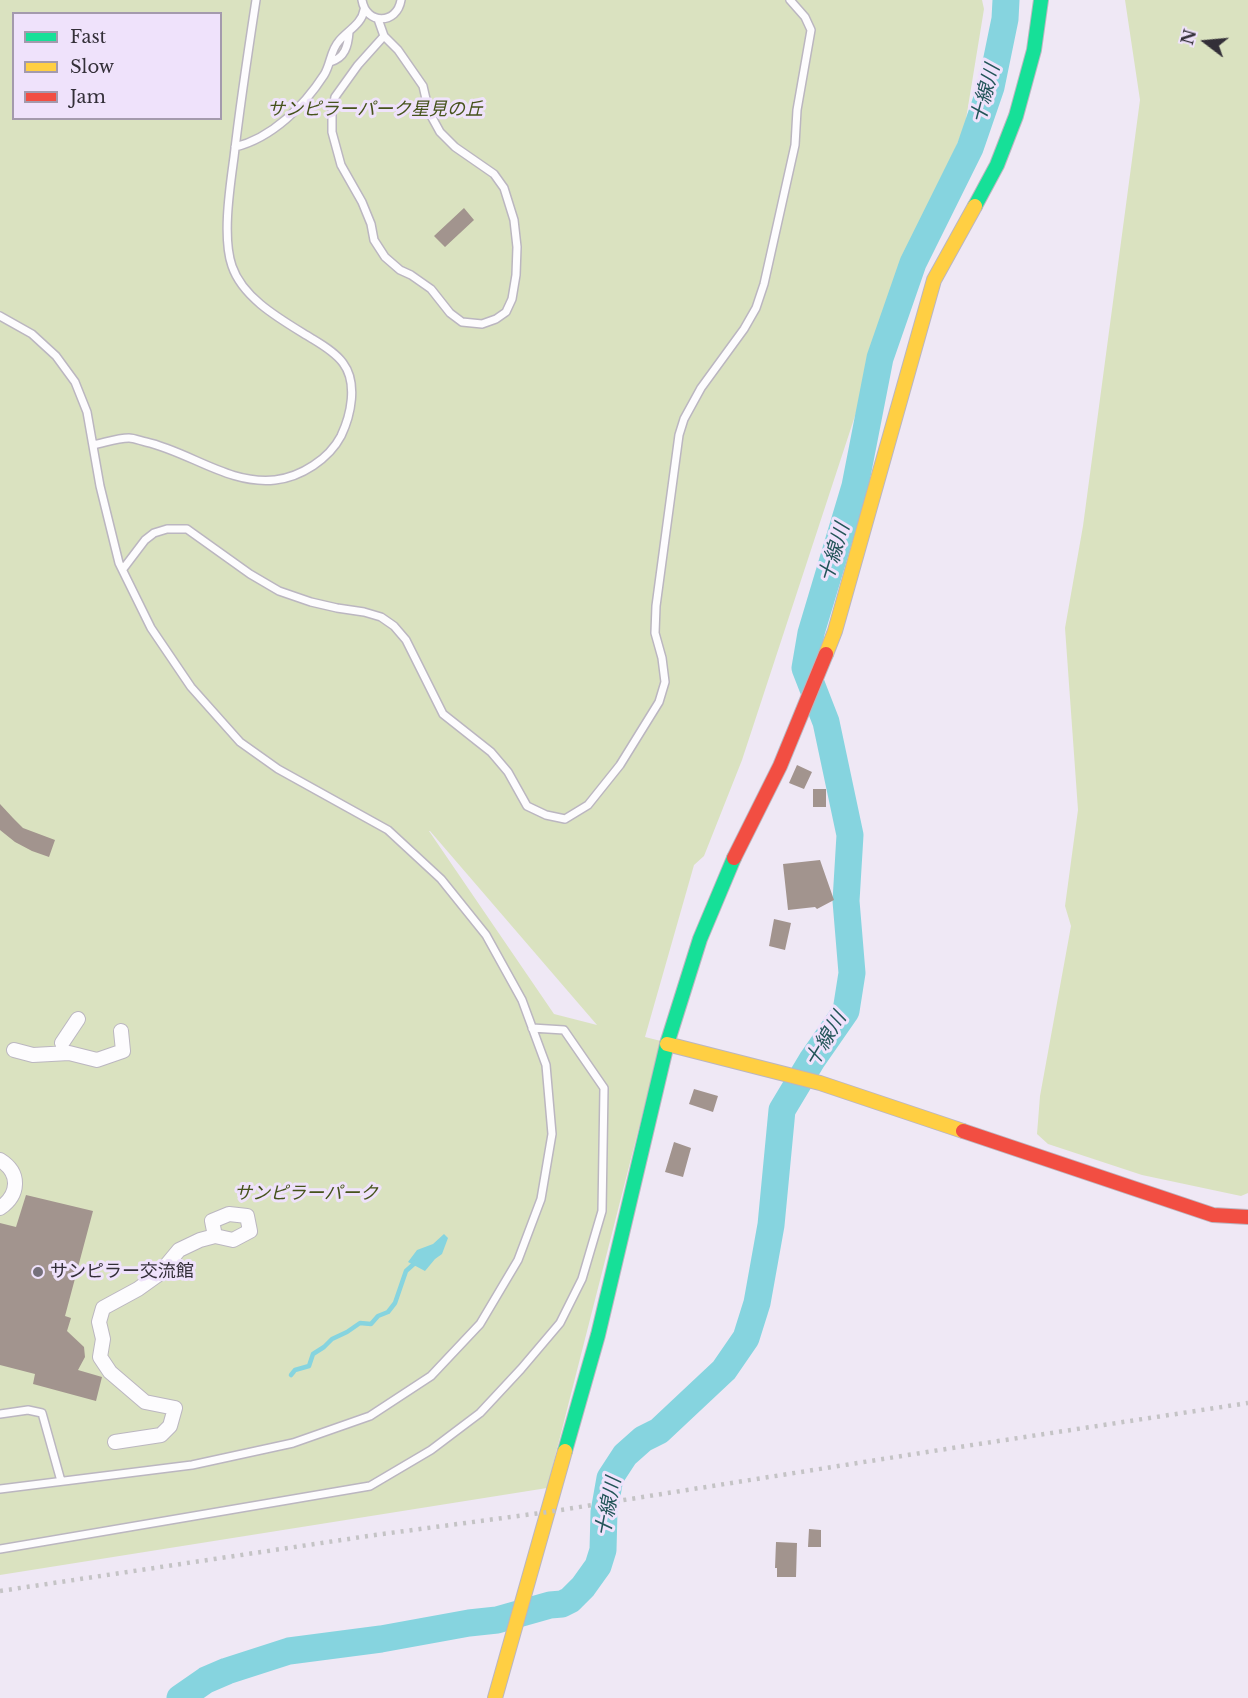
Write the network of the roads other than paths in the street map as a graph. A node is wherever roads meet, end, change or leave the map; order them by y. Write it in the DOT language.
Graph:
graph roads {
  1 [pos="256,0"];
  2 [pos="362,0"];
  3 [pos="401,0"];
  4 [pos="790,0"];
  5 [pos="1041,0"];
  6 [pos="364,9"];
  7 [pos="378,18"];
  8 [pos="384,36"];
  9 [pos="235,147"];
  10 [pos="0,316"];
  11 [pos="93,445"];
  12 [pos="123,569"];
  13 [pos="78,1019"];
  14 [pos="532,1028"];
  15 [pos="121,1030"];
  16 [pos="62,1043"];
  17 [pos="667,1044"];
  18 [pos="14,1050"];
  19 [pos="0,1160"];
  20 [pos="0,1208"];
  21 [pos="1248,1216"];
  22 [pos="215,1236"];
  23 [pos="0,1414"];
  24 [pos="115,1442"];
  25 [pos="61,1481"];
  26 [pos="0,1489"];
  27 [pos="0,1549"];
  28 [pos="495,1698"];
  1 -- 9 [label="lane"];
  2 -- 6 [label="lane"];
  3 -- 7 [label="lane"];
  4 -- 12 [label="lane"];
  5 -- 17 [label="street"];
  6 -- 7 [label="lane"];
  6 -- 9 [label="lane"];
  7 -- 8 [label="lane"];
  8 -- 8 [label="lane"];
  9 -- 11 [label="lane"];
  10 -- 11 [label="lane"];
  11 -- 12 [label="lane"];
  12 -- 14 [label="lane"];
  13 -- 16 [label="street"];
  14 -- 25 [label="lane"];
  14 -- 27 [label="lane"];
  15 -- 18 [label="street"];
  17 -- 21 [label="street"];
  17 -- 28 [label="street"];
  19 -- 20 [label="street"];
  22 -- 24 [label="street"];
  23 -- 25 [label="lane"];
  25 -- 26 [label="lane"];
}
